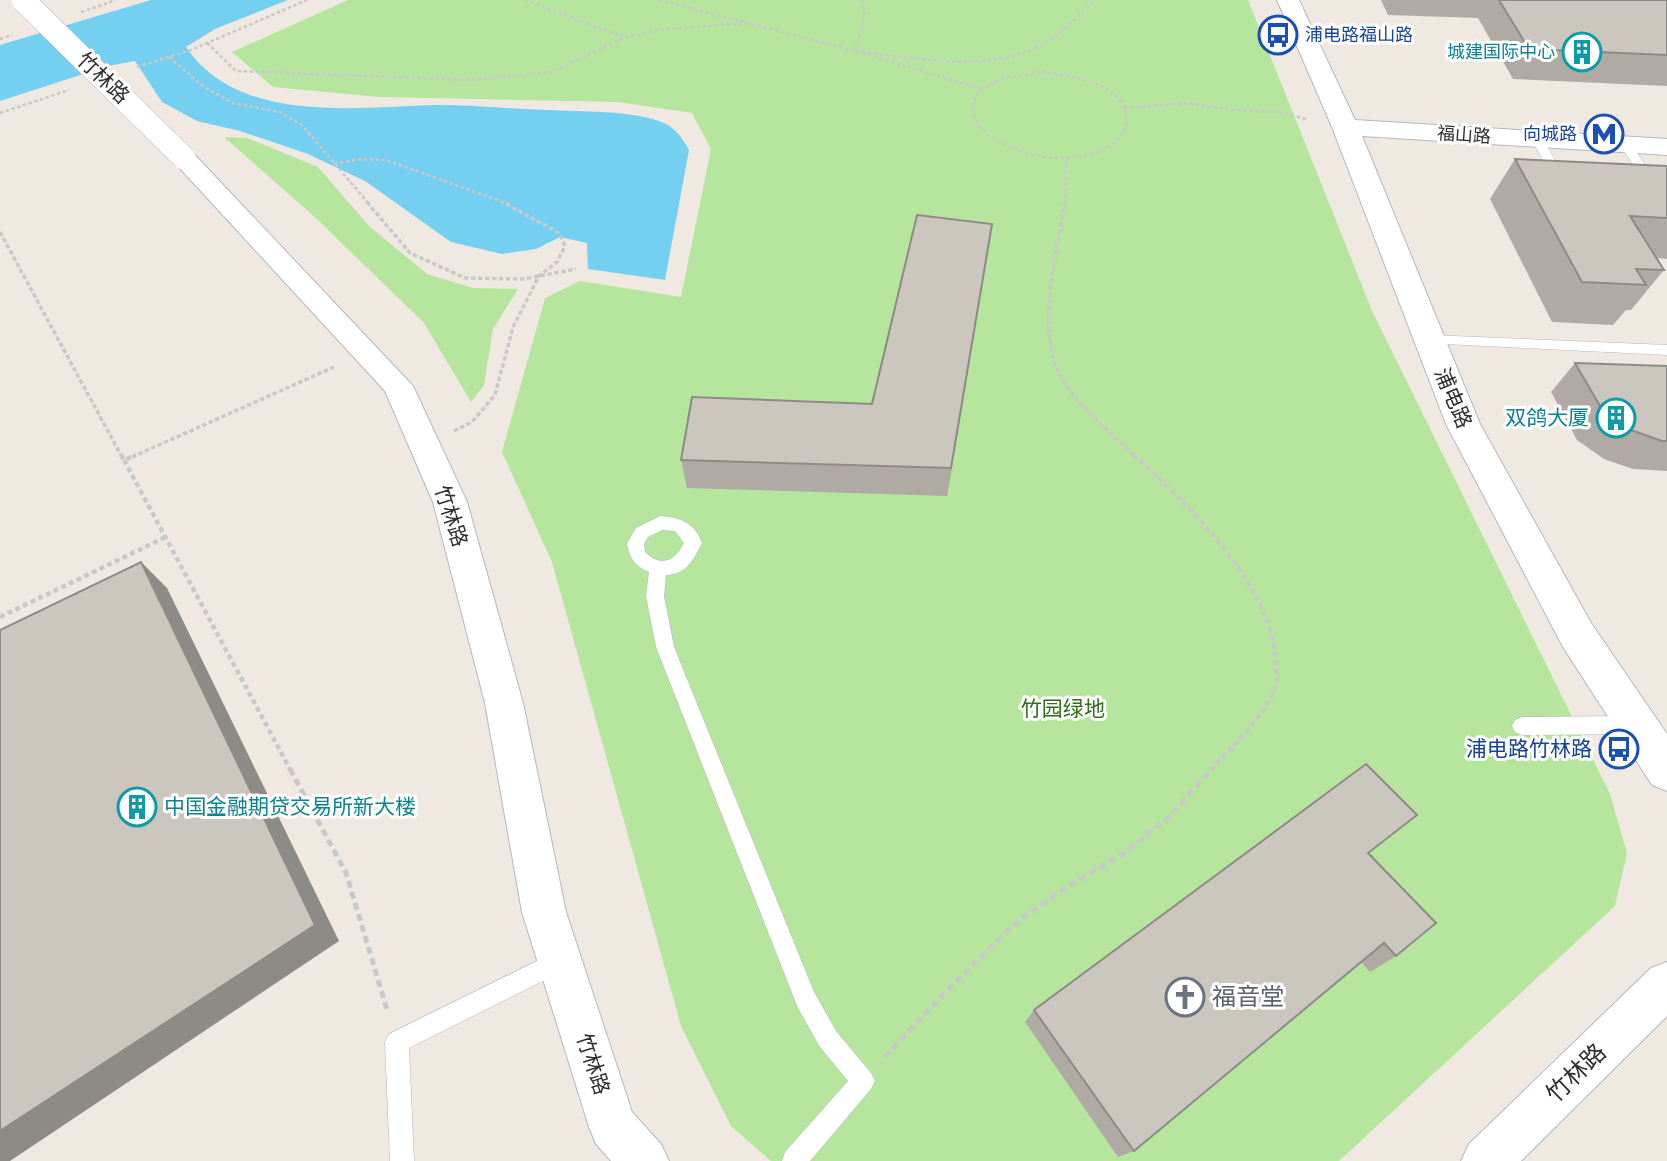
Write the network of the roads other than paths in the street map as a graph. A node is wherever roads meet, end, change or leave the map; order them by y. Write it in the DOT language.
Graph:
graph roads {
  1 [pos="23,0"];
  2 [pos="1288,0"];
  3 [pos="1345,127"];
  4 [pos="1537,139"];
  5 [pos="1626,145"];
  6 [pos="1667,147"];
  7 [pos="1577,186"];
  8 [pos="1655,191"];
  9 [pos="1429,340"];
  10 [pos="1667,350"];
  11 [pos="658,569"];
  12 [pos="1637,725"];
  13 [pos="1522,726"];
  14 [pos="1667,771"];
  15 [pos="559,961"];
  16 [pos="1667,984"];
  17 [pos="402,1161"];
  18 [pos="643,1161"];
  19 [pos="794,1161"];
  20 [pos="1486,1161"];
  1 -- 15 [label="street, 竹林路, bridge"];
  2 -- 3 [label="street, 浦电路"];
  3 -- 4 [label="street, 福山路"];
  3 -- 9 [label="street, 浦电路"];
  4 -- 5 [label="street, 福山路"];
  4 -- 7 [label="lane"];
  5 -- 6 [label="street, 福山路"];
  5 -- 8 [label="lane"];
  9 -- 10 [label="lane"];
  9 -- 12 [label="street, 浦电路"];
  11 -- 19 [label="lane"];
  12 -- 13 [label="lane"];
  12 -- 14 [label="street, 浦电路"];
  15 -- 17 [label="lane"];
  15 -- 18 [label="street, 竹林路"];
  16 -- 20 [label="street, 竹林路"];
}
